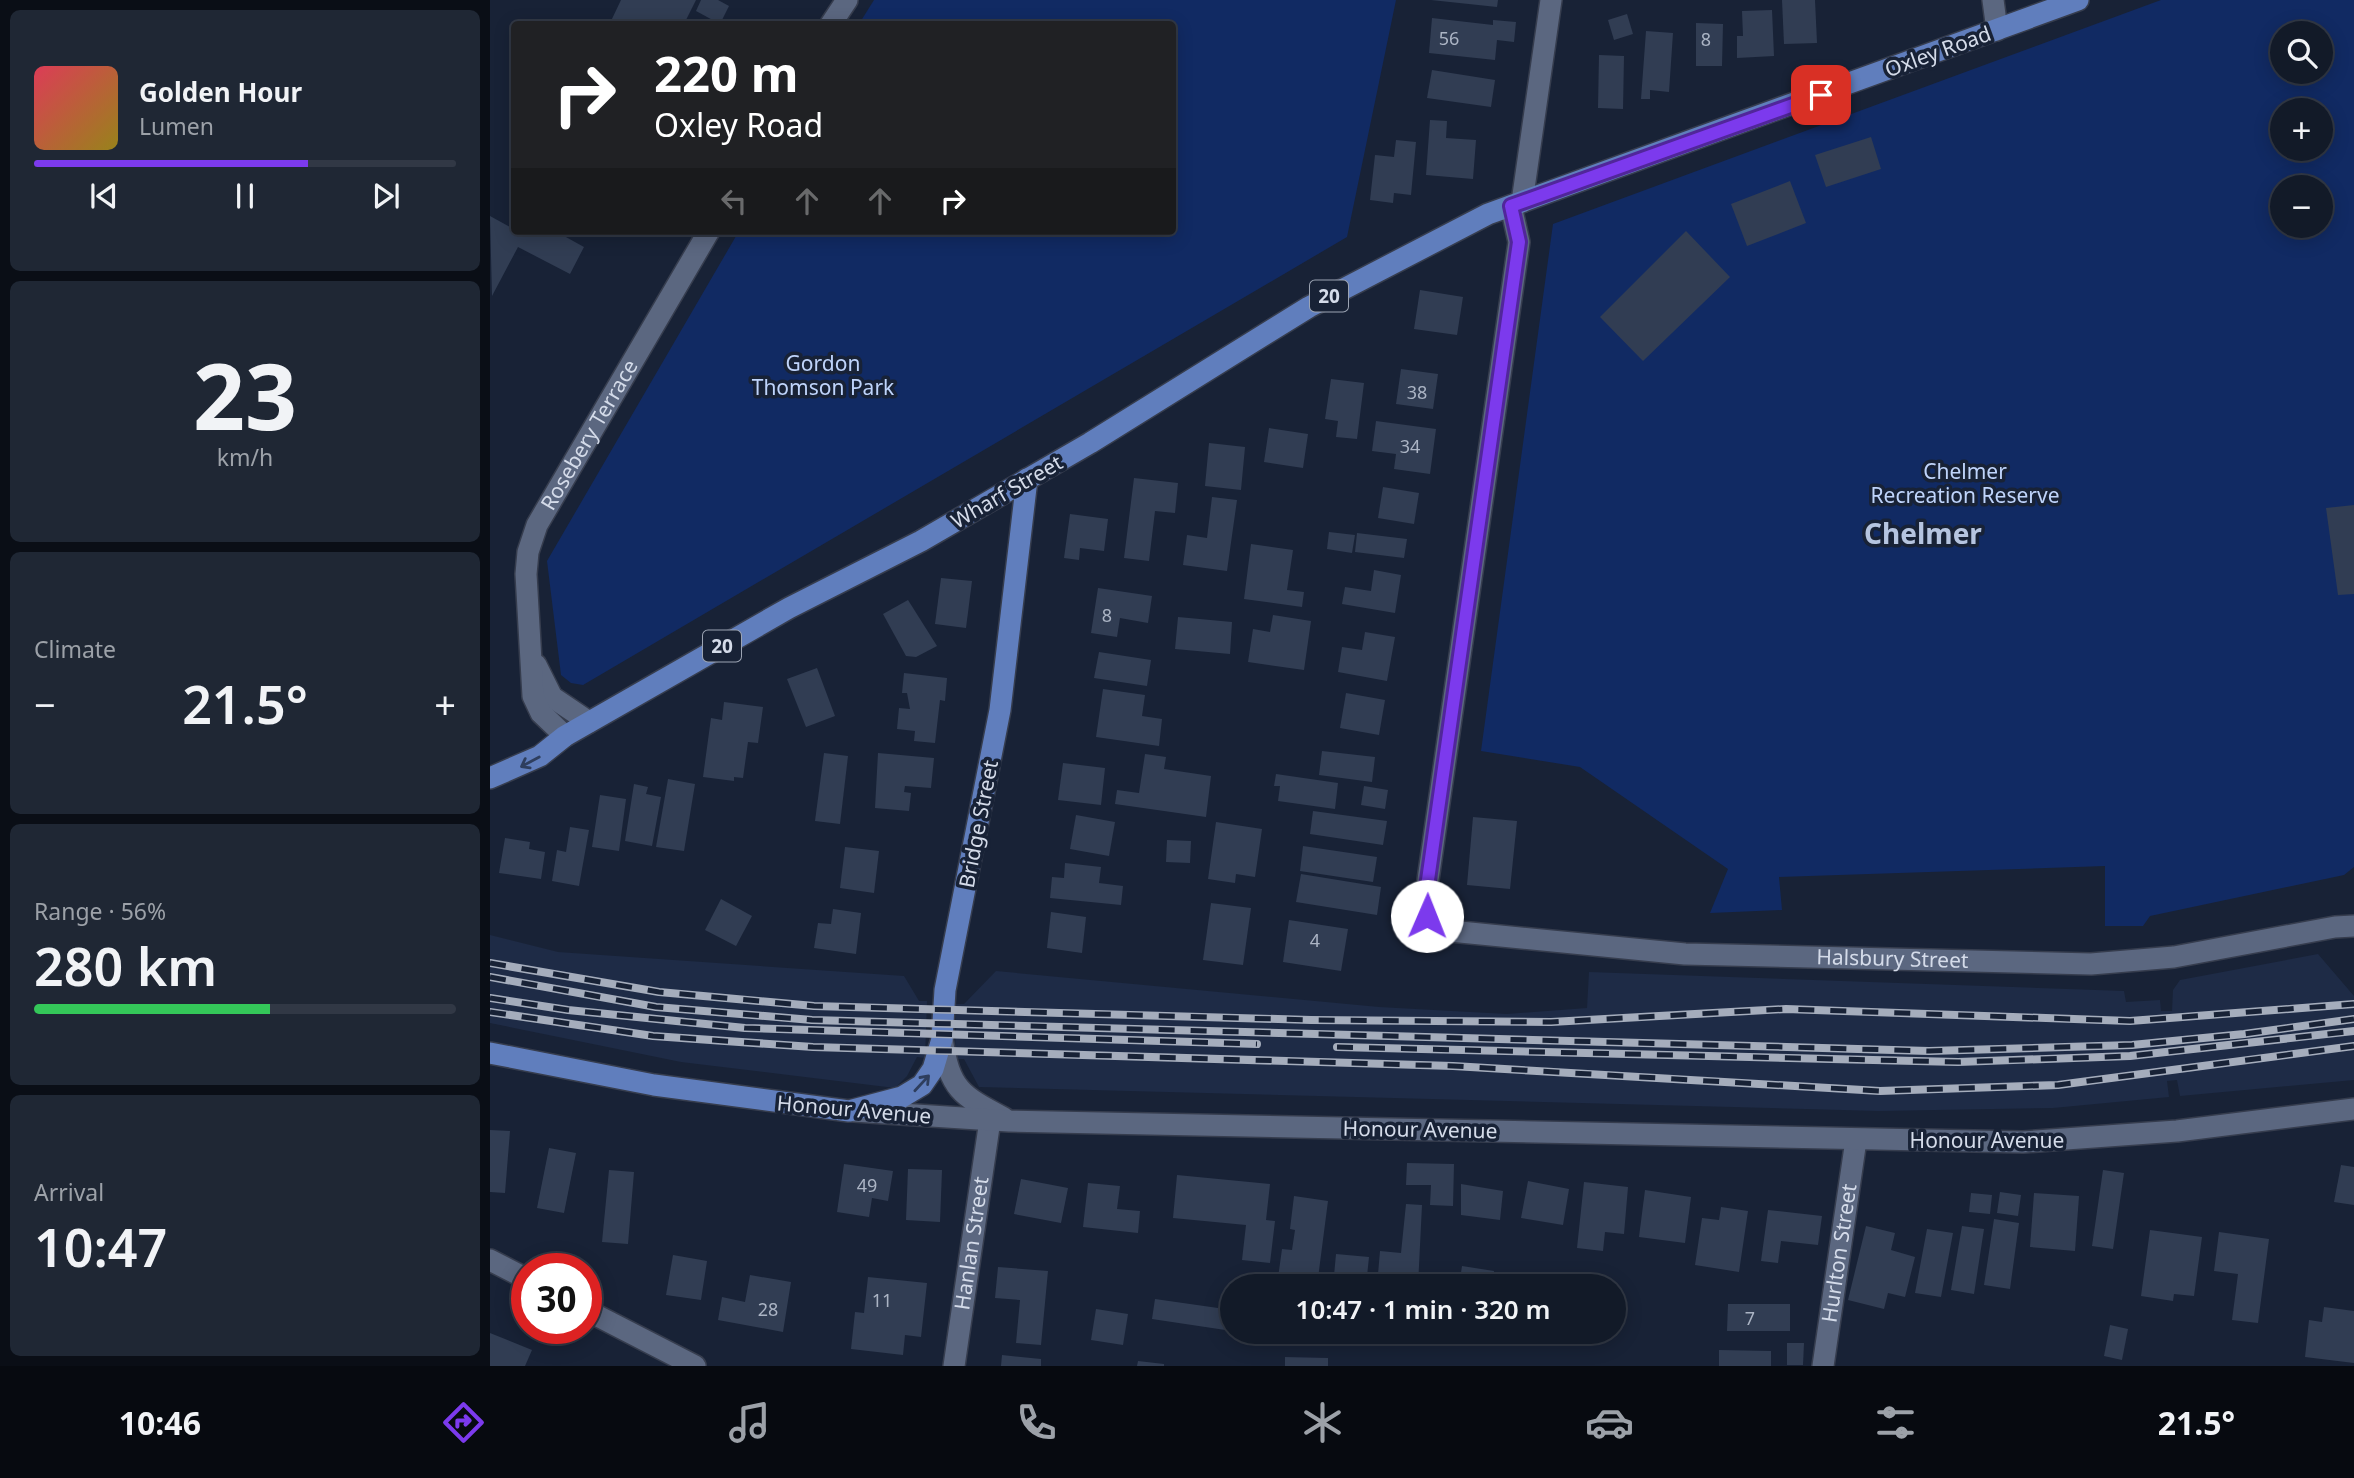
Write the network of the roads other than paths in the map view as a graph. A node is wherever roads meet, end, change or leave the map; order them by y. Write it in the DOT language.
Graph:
graph roads {
  1 [pos="847,0"];
  2 [pos="1551,0"];
  3 [pos="1993,0"];
  4 [pos="2078,0"];
  5 [pos="833,21"];
  6 [pos="1997,30"];
  7 [pos="1516,204"];
  8 [pos="707,235"];
  9 [pos="1027,480"];
  10 [pos="532,657"];
  11 [pos="590,722"];
  12 [pos="565,736"];
  13 [pos="490,778"];
  14 [pos="2354,926"];
  15 [pos="942,1039"];
  16 [pos="490,1054"];
  17 [pos="2354,1109"];
  18 [pos="849,1111"];
  19 [pos="999,1120"];
  20 [pos="1856,1140"];
  21 [pos="490,1260"];
  22 [pos="511,1271"];
  23 [pos="602,1318"];
  24 [pos="695,1366"];
  25 [pos="954,1366"];
  26 [pos="1823,1366"];
  1 -- 5 [label="street"];
  2 -- 7 [label="street"];
  3 -- 6 [label="street"];
  4 -- 6 [label="main road, Oxley Road / 20"];
  6 -- 7 [label="main road, Oxley Road / 20"];
  7 -- 9 [label="main road, Wharf Street / 20"];
  7 -- 14 [label="street, Halsbury Street"];
  8 -- 10 [label="street, Rosebery Terrace"];
  9 -- 11 [label="main road, Wharf Street / 20"];
  9 -- 15 [label="main road, Bridge Street"];
  10 -- 11 [label="street, Rosebery Terrace"];
  10 -- 12 [label="street, Rosebery Terrace"];
  11 -- 12 [label="main road, Wharf Street / 20"];
  12 -- 13 [label="main road, Wharf Street / 20, one-way"];
  18 -- 15 [label="main road, Bridge Street, one-way"];
  15 -- 19 [label="street"];
  16 -- 18 [label="main road, Honour Avenue"];
  17 -- 20 [label="street, Honour Avenue"];
  18 -- 19 [label="street, Honour Avenue"];
  19 -- 20 [label="street, Honour Avenue"];
  19 -- 25 [label="street, Hanlan Street"];
  20 -- 26 [label="street, Hurlton Street"];
  21 -- 22 [label="street"];
  23 -- 24 [label="street"];
}
